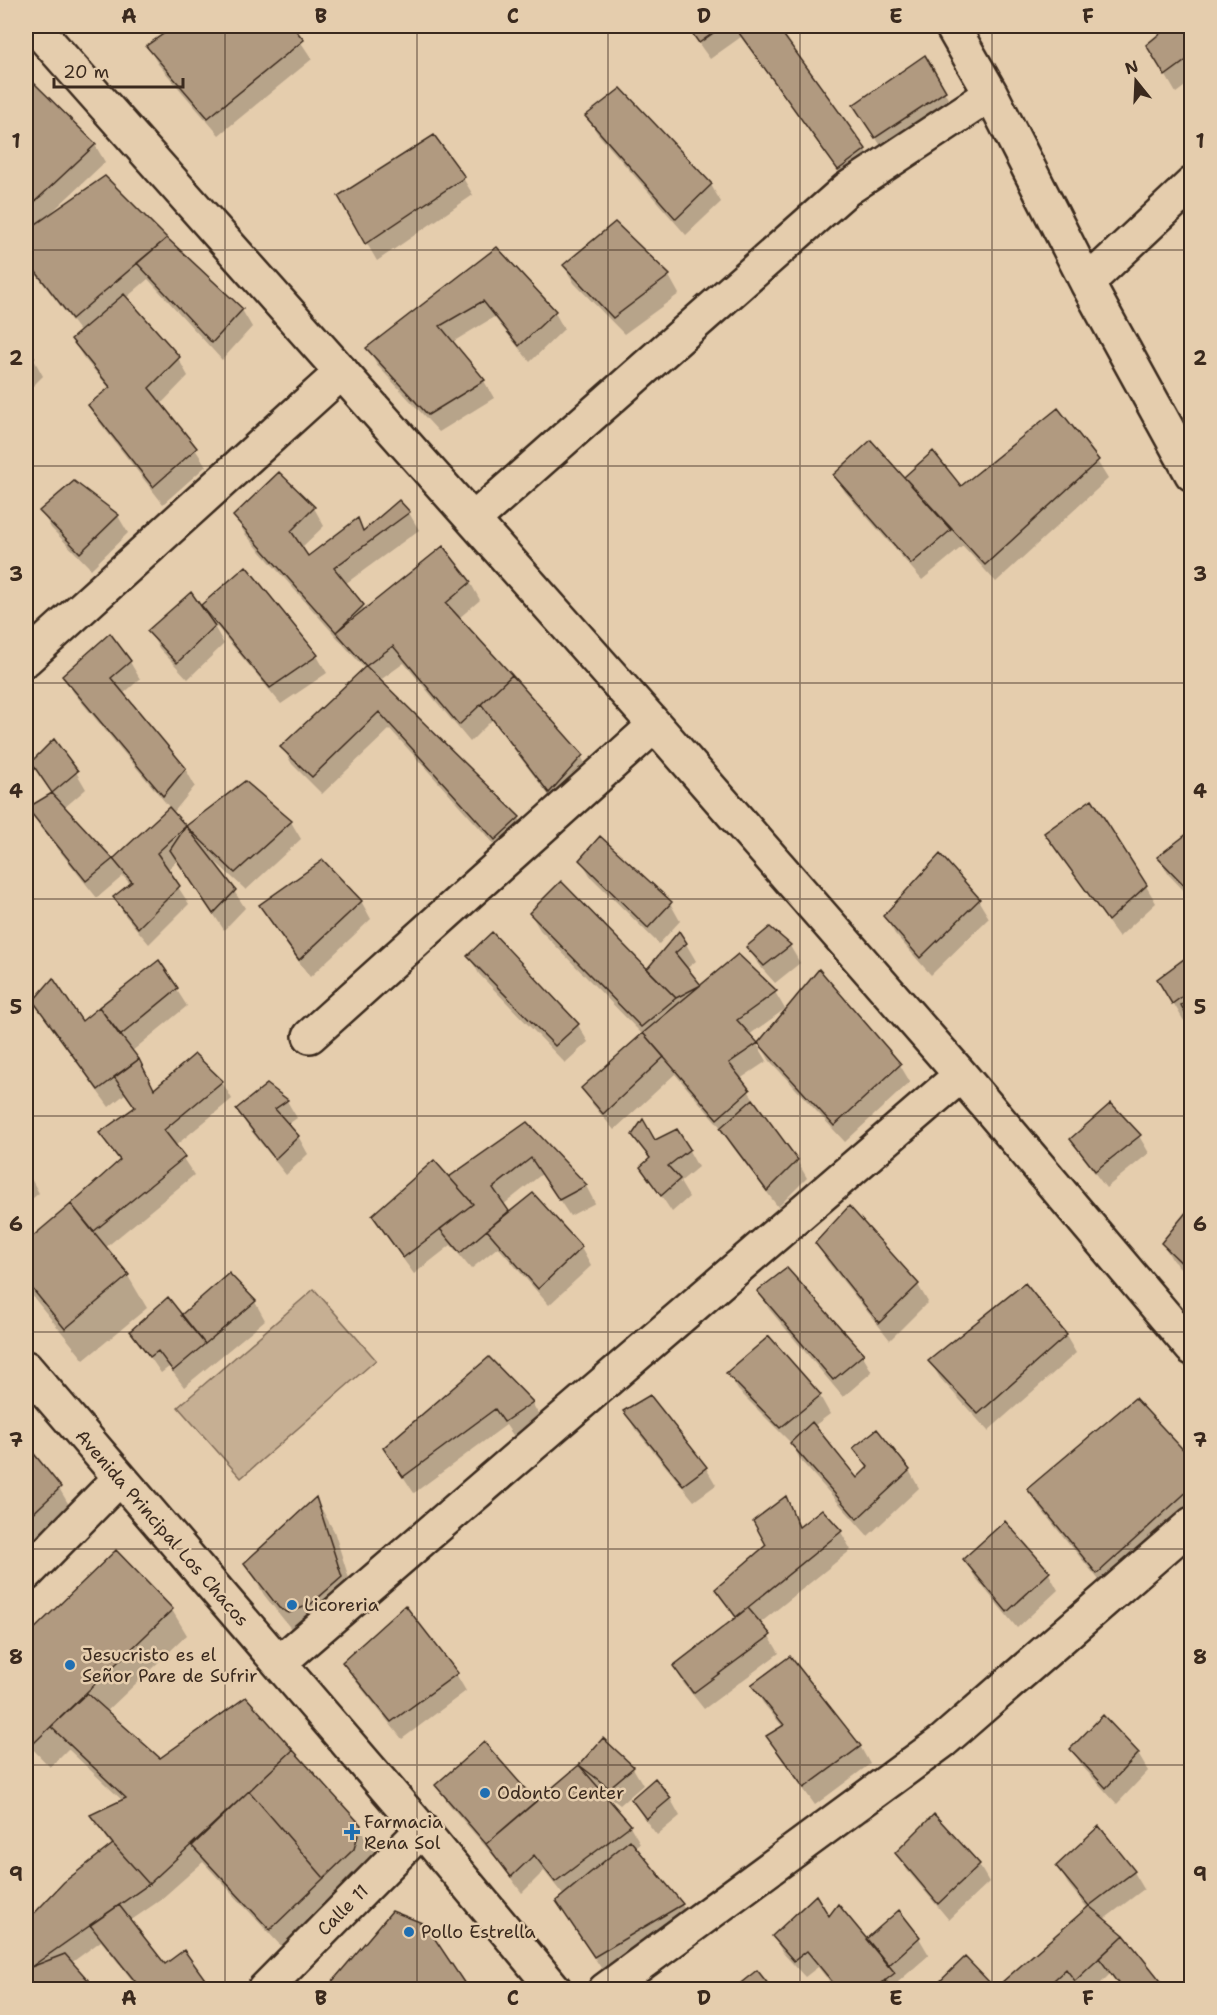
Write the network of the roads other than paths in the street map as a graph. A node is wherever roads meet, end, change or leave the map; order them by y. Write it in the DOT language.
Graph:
graph roads {
  1 [pos="952,26"];
  2 [pos="34,29"];
  3 [pos="991,94"];
  4 [pos="1191,183"];
  5 [pos="1087,283"];
  6 [pos="342,372"];
  7 [pos="1191,474"];
  8 [pos="473,520"];
  9 [pos="26,659"];
  10 [pos="655,725"];
  11 [pos="310,1036"];
  12 [pos="961,1075"];
  13 [pos="1191,1348"];
  14 [pos="26,1368"];
  15 [pos="119,1479"];
  16 [pos="1191,1524"];
  17 [pos="26,1574"];
  18 [pos="279,1663"];
  19 [pos="422,1830"];
  20 [pos="264,1989"];
  21 [pos="555,1989"];
  22 [pos="605,1989"];
  1 -- 3 [label="street"];
  2 -- 6 [label="street"];
  3 -- 5 [label="street"];
  3 -- 8 [label="street"];
  4 -- 5 [label="street"];
  5 -- 7 [label="street"];
  6 -- 8 [label="street"];
  6 -- 9 [label="street"];
  8 -- 10 [label="street"];
  10 -- 11 [label="street"];
  10 -- 12 [label="street"];
  12 -- 13 [label="street"];
  12 -- 18 [label="street"];
  14 -- 15 [label="street, Avenida Principal Los Chacos"];
  15 -- 17 [label="street"];
  15 -- 18 [label="street, Avenida Principal Los Chacos"];
  16 -- 22 [label="street"];
  18 -- 19 [label="street, Avenida Principal Los Chacos"];
  19 -- 20 [label="street, Calle 11"];
  19 -- 21 [label="street, Avenida Principal Los Chacos"];
}
